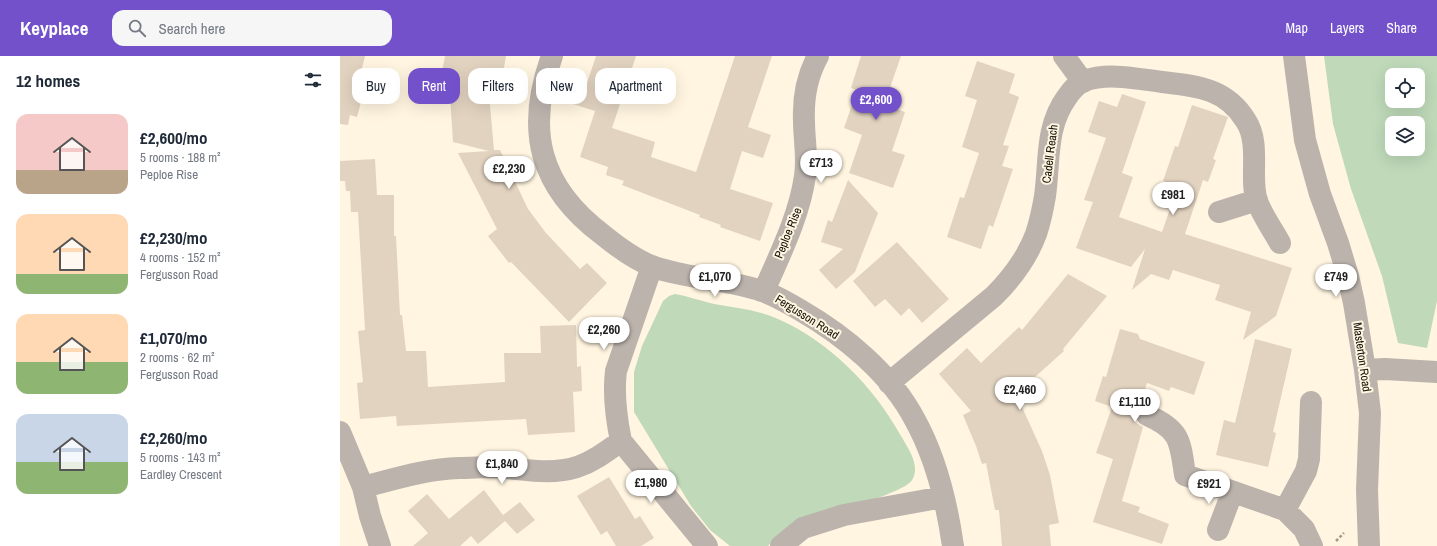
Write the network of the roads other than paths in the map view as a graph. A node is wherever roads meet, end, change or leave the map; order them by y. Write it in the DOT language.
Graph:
graph roads {
  1 [pos="552,56"];
  2 [pos="818,56"];
  3 [pos="1064,56"];
  4 [pos="1294,56"];
  5 [pos="1082,82"];
  6 [pos="1257,200"];
  7 [pos="1219,212"];
  8 [pos="1280,243"];
  9 [pos="652,266"];
  10 [pos="764,291"];
  11 [pos="1365,370"];
  12 [pos="1437,372"];
  13 [pos="889,383"];
  14 [pos="1311,402"];
  15 [pos="1147,415"];
  16 [pos="340,432"];
  17 [pos="622,441"];
  18 [pos="363,487"];
  19 [pos="1232,493"];
  20 [pos="943,497"];
  21 [pos="1285,510"];
  22 [pos="1218,530"];
  23 [pos="380,546"];
  24 [pos="707,546"];
  25 [pos="781,546"];
  26 [pos="954,546"];
  27 [pos="1312,546"];
  28 [pos="1369,546"];
  1 -- 9 [label="street, Fergusson Road"];
  2 -- 10 [label="street, Peploe Rise"];
  3 -- 5 [label="street"];
  4 -- 11 [label="street, Masterton Road"];
  5 -- 6 [label="street"];
  5 -- 13 [label="street, Cadell Reach"];
  6 -- 7 [label="street"];
  6 -- 8 [label="street"];
  9 -- 10 [label="street, Fergusson Road"];
  9 -- 17 [label="street"];
  10 -- 13 [label="street, Fergusson Road"];
  11 -- 12 [label="street"];
  11 -- 28 [label="street, Masterton Road"];
  13 -- 20 [label="street, Fergusson Road"];
  14 -- 21 [label="street"];
  15 -- 19 [label="street"];
  16 -- 18 [label="street"];
  17 -- 18 [label="street"];
  17 -- 24 [label="street"];
  18 -- 23 [label="street"];
  19 -- 21 [label="street"];
  19 -- 22 [label="street"];
  20 -- 25 [label="street"];
  20 -- 26 [label="street, Fergusson Road"];
  21 -- 27 [label="street"];
}
